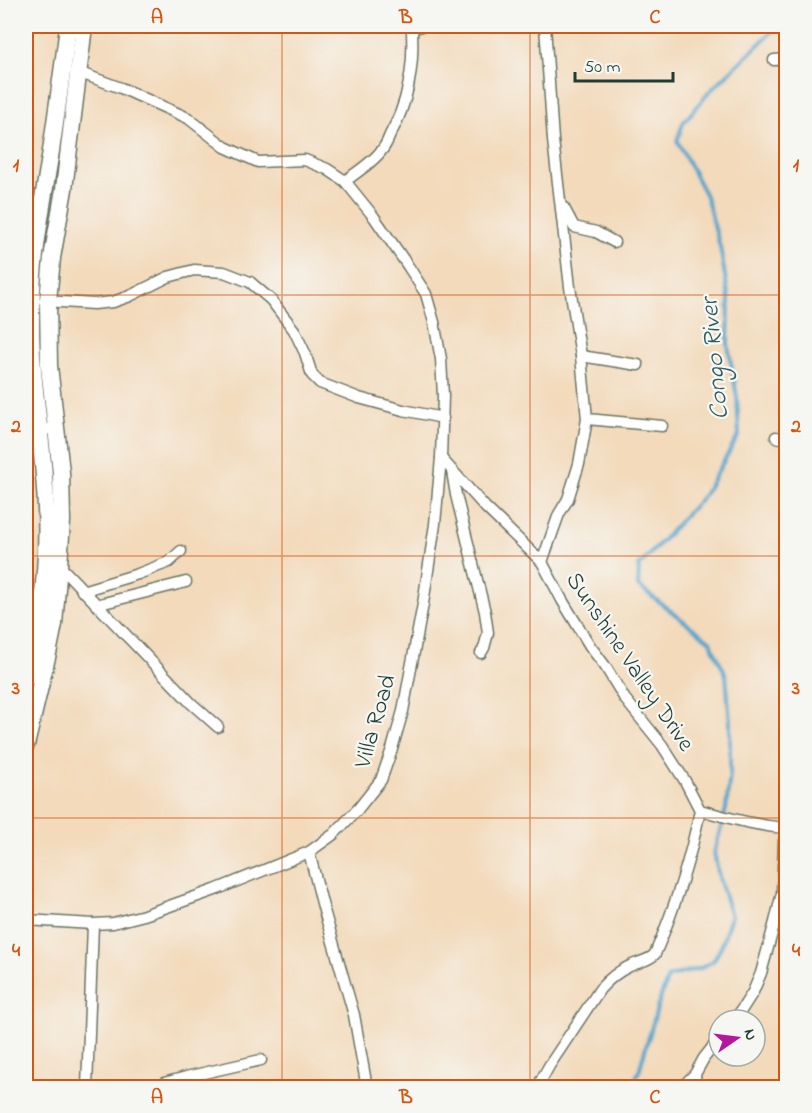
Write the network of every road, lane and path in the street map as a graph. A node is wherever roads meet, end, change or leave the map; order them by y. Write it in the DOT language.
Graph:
graph roads {
  1 [pos="68,26"];
  2 [pos="84,26"];
  3 [pos="422,26"];
  4 [pos="545,26"];
  5 [pos="786,59"];
  6 [pos="774,60"];
  7 [pos="70,70"];
  8 [pos="345,181"];
  9 [pos="561,203"];
  10 [pos="614,242"];
  11 [pos="30,256"];
  12 [pos="52,258"];
  13 [pos="40,301"];
  14 [pos="581,356"];
  15 [pos="638,365"];
  16 [pos="442,418"];
  17 [pos="587,419"];
  18 [pos="662,426"];
  19 [pos="56,427"];
  20 [pos="32,433"];
  21 [pos="441,458"];
  22 [pos="452,471"];
  23 [pos="181,551"];
  24 [pos="542,562"];
  25 [pos="59,565"];
  26 [pos="186,582"];
  27 [pos="82,591"];
  28 [pos="96,605"];
  29 [pos="481,653"];
  30 [pos="26,678"];
  31 [pos="218,727"];
  32 [pos="27,737"];
  33 [pos="700,810"];
  34 [pos="786,828"];
  35 [pos="786,834"];
  36 [pos="309,852"];
  37 [pos="26,920"];
  38 [pos="93,924"];
  39 [pos="743,1008"];
  40 [pos="707,1054"];
  41 [pos="261,1060"];
  42 [pos="695,1074"];
  43 [pos="696,1087"];
  44 [pos="87,1088"];
  45 [pos="156,1088"];
  46 [pos="367,1088"];
  47 [pos="537,1088"];
  48 [pos="681,1088"];
  1 -- 7 [label="main road"];
  2 -- 7 [label="main road"];
  3 -- 8 [label="street"];
  4 -- 9 [label="street, Sunshine Valley Drive"];
  5 -- 6 [label="street"];
  7 -- 8 [label="street"];
  7 -- 11 [label="main road"];
  7 -- 12 [label="main road"];
  8 -- 16 [label="street, Villa Road"];
  9 -- 10 [label="street, Sunshine Valley Drive"];
  9 -- 14 [label="street, Sunshine Valley Drive"];
  11 -- 12 [label="street"];
  11 -- 13 [label="main road"];
  12 -- 13 [label="main road"];
  13 -- 16 [label="street"];
  13 -- 19 [label="main road"];
  13 -- 20 [label="main road"];
  14 -- 15 [label="street"];
  14 -- 17 [label="street, Sunshine Valley Drive"];
  16 -- 21 [label="street, Villa Road"];
  17 -- 18 [label="street"];
  17 -- 24 [label="street, Sunshine Valley Drive"];
  19 -- 20 [label="street"];
  19 -- 25 [label="main road"];
  20 -- 30 [label="main road"];
  21 -- 22 [label="street"];
  21 -- 36 [label="street, Villa Road"];
  22 -- 24 [label="street"];
  22 -- 29 [label="street"];
  23 -- 27 [label="street"];
  24 -- 33 [label="street, Sunshine Valley Drive"];
  25 -- 27 [label="street"];
  25 -- 32 [label="main road"];
  26 -- 28 [label="street"];
  27 -- 28 [label="street"];
  28 -- 31 [label="street"];
  33 -- 34 [label="street"];
  33 -- 47 [label="street"];
  35 -- 39 [label="street"];
  36 -- 38 [label="street, Villa Road"];
  36 -- 46 [label="street"];
  37 -- 38 [label="street, Villa Road"];
  38 -- 44 [label="street"];
  40 -- 42 [label="street"];
  41 -- 45 [label="street"];
  42 -- 43 [label="street"];
  42 -- 48 [label="street"];
}
